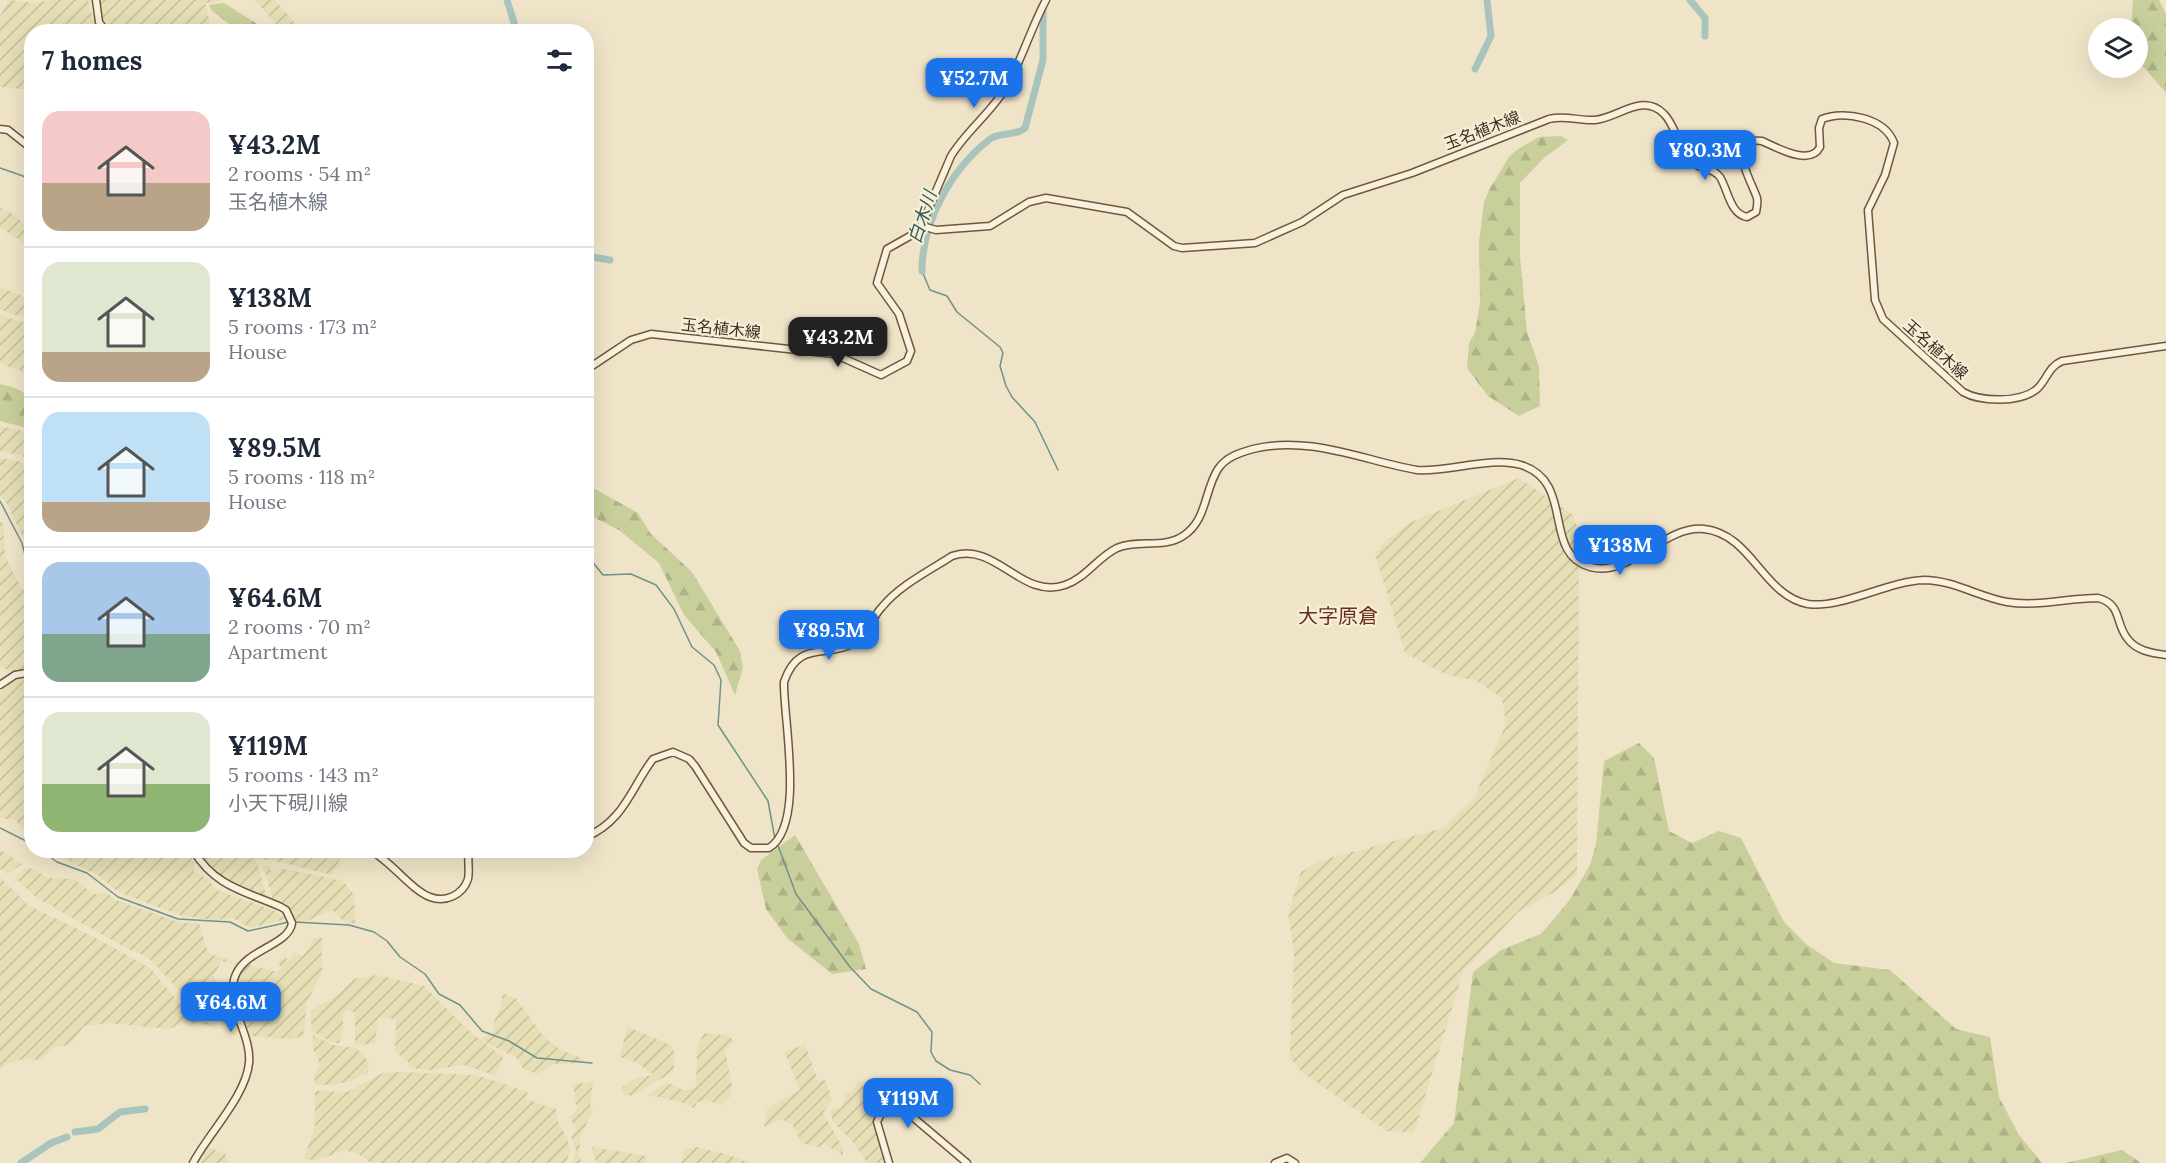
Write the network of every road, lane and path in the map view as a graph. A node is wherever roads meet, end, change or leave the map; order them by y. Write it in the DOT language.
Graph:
graph roads {
  1 [pos="96,0"];
  2 [pos="1046,0"];
  3 [pos="101,24"];
  4 [pos="0,129"];
  5 [pos="24,143"];
  6 [pos="928,228"];
  7 [pos="2166,346"];
  8 [pos="594,364"];
  9 [pos="2166,656"];
  10 [pos="24,673"];
  11 [pos="0,685"];
  12 [pos="594,833"];
  13 [pos="200,858"];
  14 [pos="383,858"];
  15 [pos="470,858"];
  16 [pos="193,1163"];
  17 [pos="889,1163"];
  18 [pos="967,1163"];
  19 [pos="1275,1163"];
  20 [pos="1295,1163"];
  1 -- 3 [label="street"];
  2 -- 6 [label="street"];
  4 -- 5 [label="street"];
  6 -- 7 [label="street, 玉名植木線"];
  6 -- 8 [label="street, 玉名植木線"];
  9 -- 12 [label="street"];
  10 -- 11 [label="street"];
  13 -- 16 [label="street"];
  14 -- 15 [label="street"];
  17 -- 18 [label="street"];
  19 -- 20 [label="street"];
}
